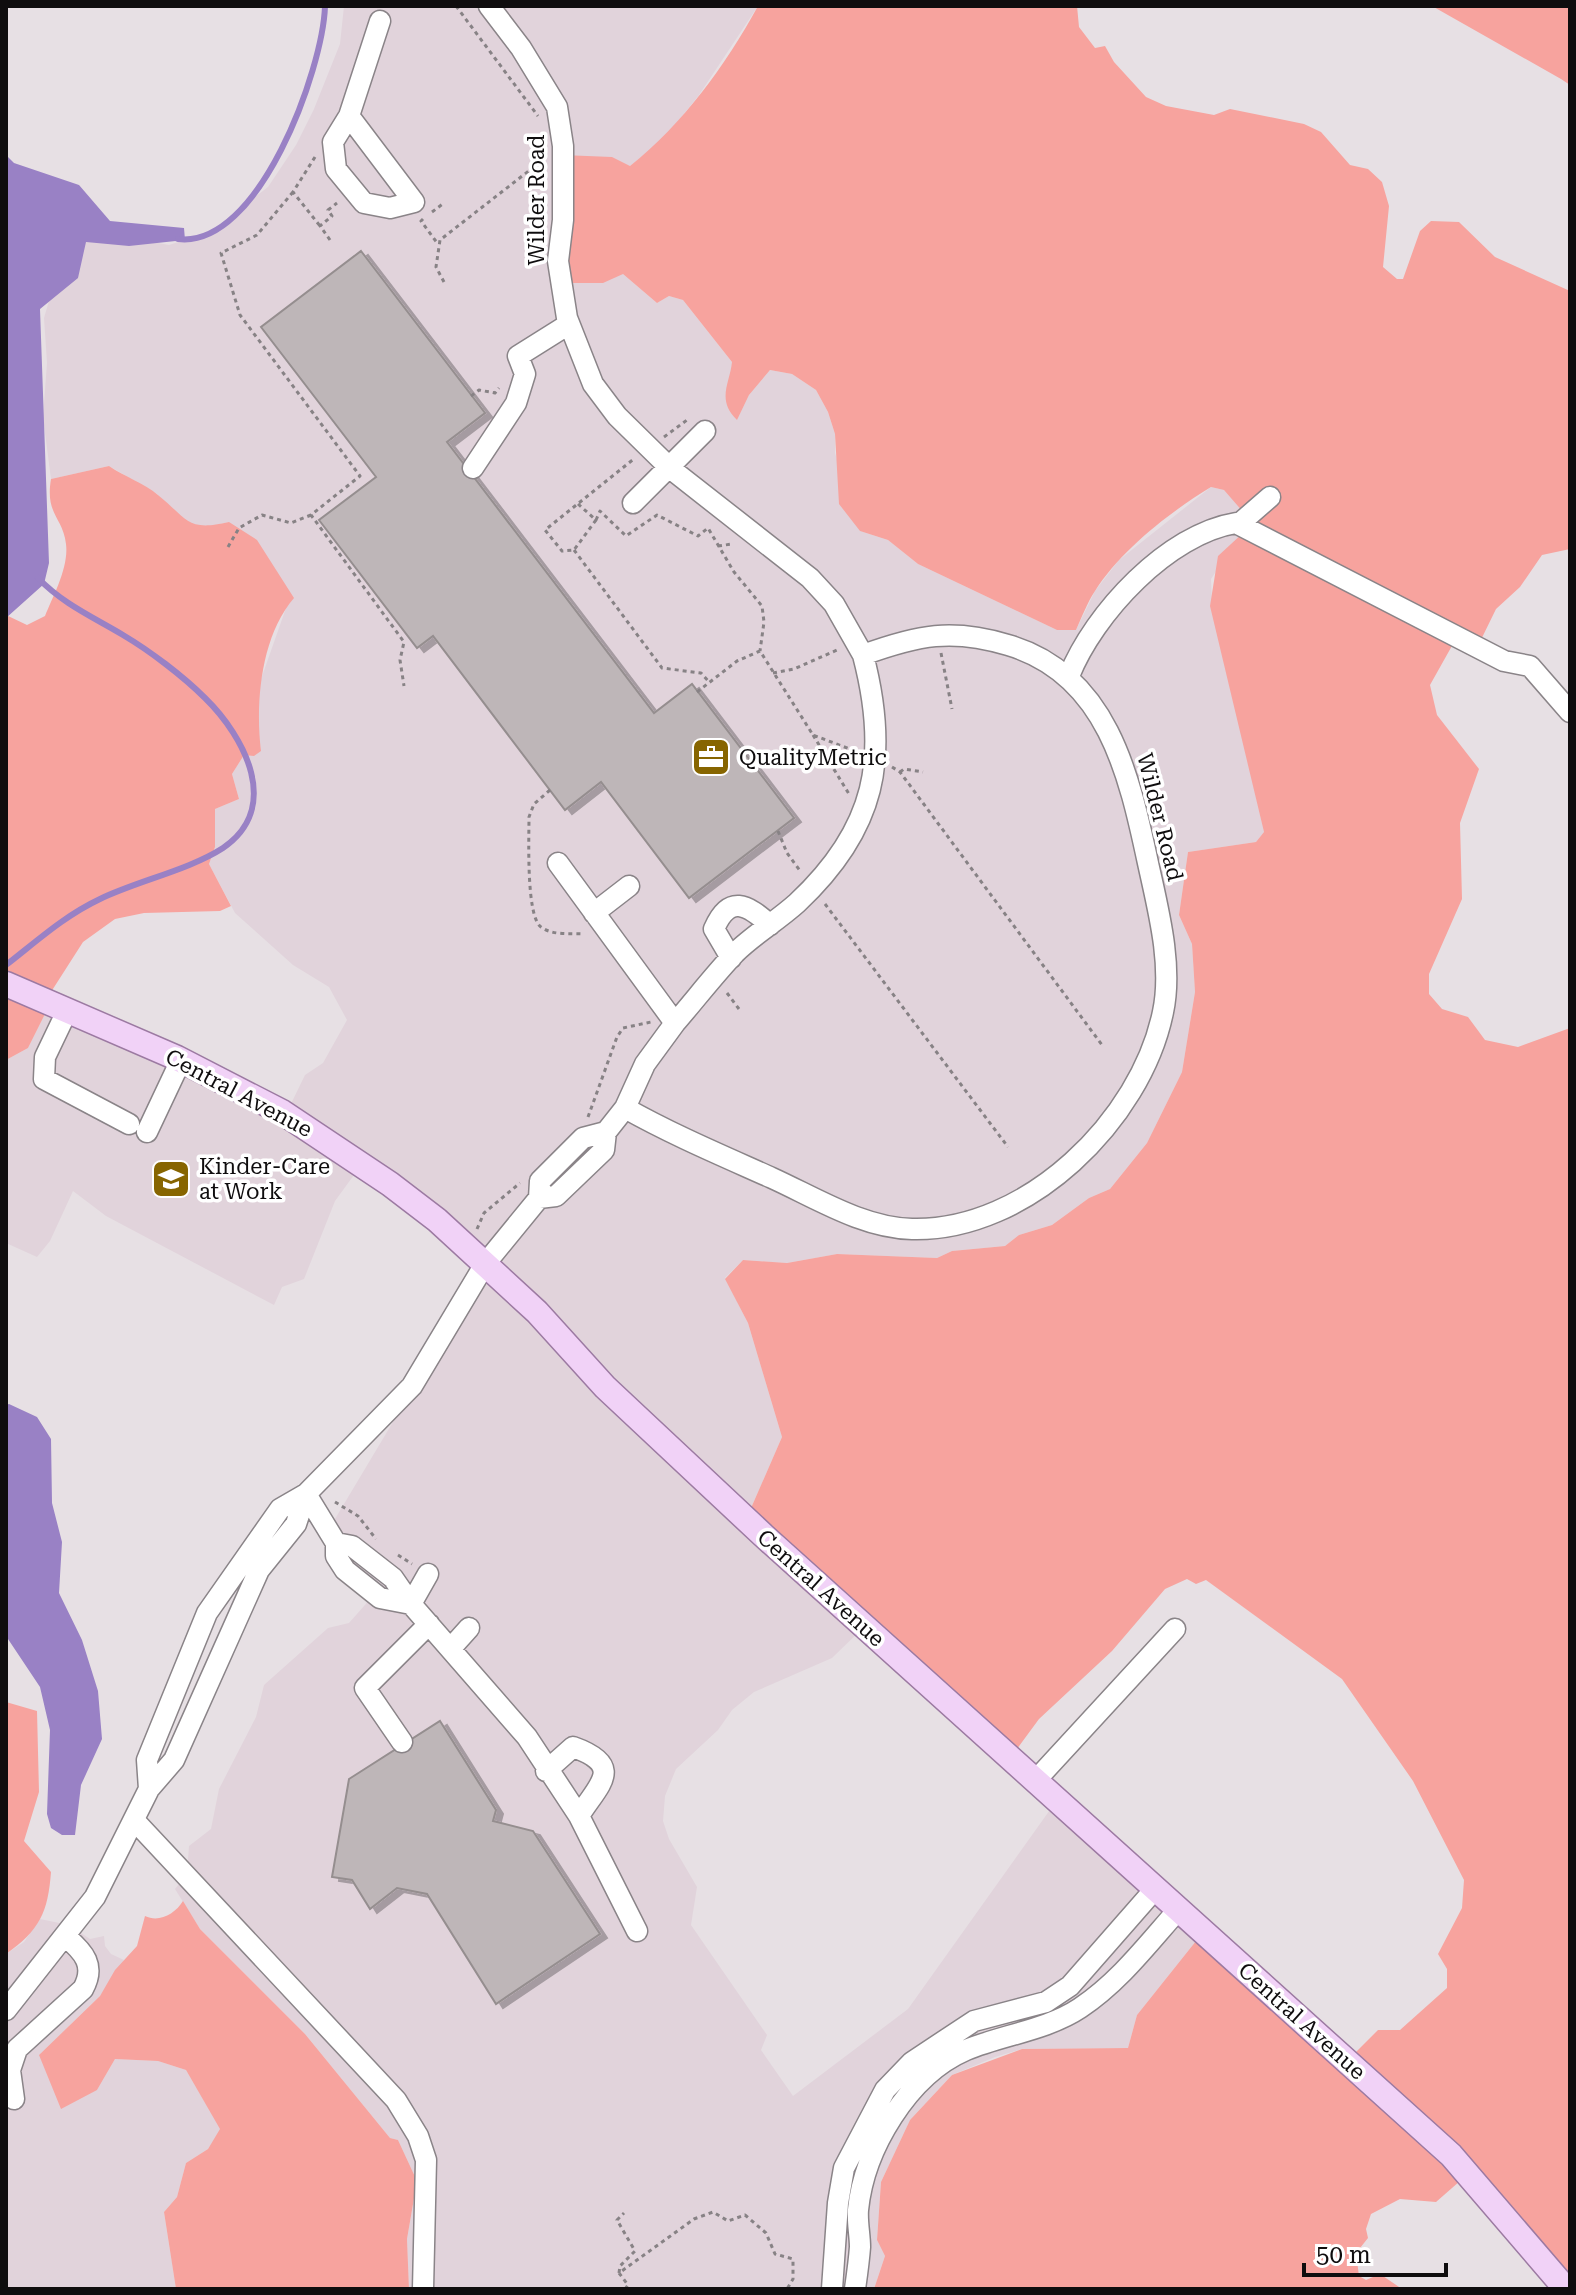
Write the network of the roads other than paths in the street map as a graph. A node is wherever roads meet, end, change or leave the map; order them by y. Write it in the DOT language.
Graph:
graph roads {
  1 [pos="489,6"];
  2 [pos="380,21"];
  3 [pos="349,116"];
  4 [pos="569,324"];
  5 [pos="705,431"];
  6 [pos="473,468"];
  7 [pos="671,469"];
  8 [pos="1270,497"];
  9 [pos="633,503"];
  10 [pos="1239,524"];
  11 [pos="863,655"];
  12 [pos="1069,676"];
  13 [pos="1570,712"];
  14 [pos="558,863"];
  15 [pos="629,886"];
  16 [pos="594,913"];
  17 [pos="770,925"];
  18 [pos="731,958"];
  19 [pos="6,984"];
  20 [pos="67,1011"];
  21 [pos="675,1023"];
  22 [pos="181,1060"];
  23 [pos="625,1108"];
  24 [pos="485,1264"];
  25 [pos="306,1494"];
  26 [pos="252,1563"];
  27 [pos="428,1574"];
  28 [pos="411,1604"];
  29 [pos="429,1624"];
  30 [pos="469,1628"];
  31 [pos="1175,1629"];
  32 [pos="451,1648"];
  33 [pos="402,1742"];
  34 [pos="546,1771"];
  35 [pos="1035,1781"];
  36 [pos="149,1789"];
  37 [pos="579,1816"];
  38 [pos="134,1820"];
  39 [pos="1155,1889"];
  40 [pos="1178,1910"];
  41 [pos="637,1931"];
  42 [pos="66,1937"];
  43 [pos="1086,1970"];
  44 [pos="1107,1989"];
  45 [pos="6,2010"];
  46 [pos="14,2099"];
  47 [pos="1570,2274"];
  48 [pos="423,2289"];
  49 [pos="832,2289"];
  50 [pos="855,2289"];
  51 [pos="1568,2289"];
  1 -- 4 [label="street, Wilder Road"];
  2 -- 3 [label="street"];
  3 -- 3 [label="street"];
  4 -- 6 [label="street"];
  4 -- 7 [label="street, Wilder Road"];
  5 -- 7 [label="street"];
  7 -- 9 [label="street"];
  7 -- 11 [label="street, Wilder Road"];
  8 -- 10 [label="street"];
  10 -- 12 [label="street"];
  10 -- 13 [label="street"];
  11 -- 12 [label="street, Wilder Road"];
  11 -- 17 [label="street"];
  12 -- 23 [label="street, Wilder Road"];
  14 -- 16 [label="street"];
  15 -- 16 [label="street"];
  16 -- 21 [label="street"];
  17 -- 18 [label="street"];
  17 -- 18 [label="street"];
  18 -- 21 [label="street"];
  19 -- 20 [label="main road, Central Avenue"];
  20 -- 22 [label="main road, Central Avenue"];
  20 -- 22 [label="street"];
  21 -- 23 [label="street"];
  22 -- 24 [label="main road, Central Avenue"];
  23 -- 24 [label="street"];
  24 -- 25 [label="street"];
  24 -- 35 [label="main road, Central Avenue"];
  25 -- 26 [label="street"];
  25 -- 28 [label="street"];
  26 -- 36 [label="street"];
  26 -- 36 [label="street"];
  27 -- 28 [label="street"];
  28 -- 29 [label="street"];
  29 -- 32 [label="street"];
  29 -- 33 [label="street"];
  30 -- 32 [label="street"];
  31 -- 35 [label="street"];
  32 -- 34 [label="street"];
  34 -- 37 [label="street"];
  34 -- 37 [label="street"];
  35 -- 39 [label="main road, Central Avenue"];
  36 -- 38 [label="street"];
  37 -- 41 [label="street"];
  38 -- 42 [label="street"];
  38 -- 48 [label="street"];
  39 -- 40 [label="main road, Central Avenue"];
  39 -- 43 [label="street"];
  40 -- 44 [label="street"];
  40 -- 51 [label="main road, Central Avenue"];
  42 -- 45 [label="street"];
  42 -- 46 [label="street"];
  43 -- 44 [label="street"];
  43 -- 49 [label="street"];
  44 -- 50 [label="street"];
  47 -- 51 [label="street"];
}
